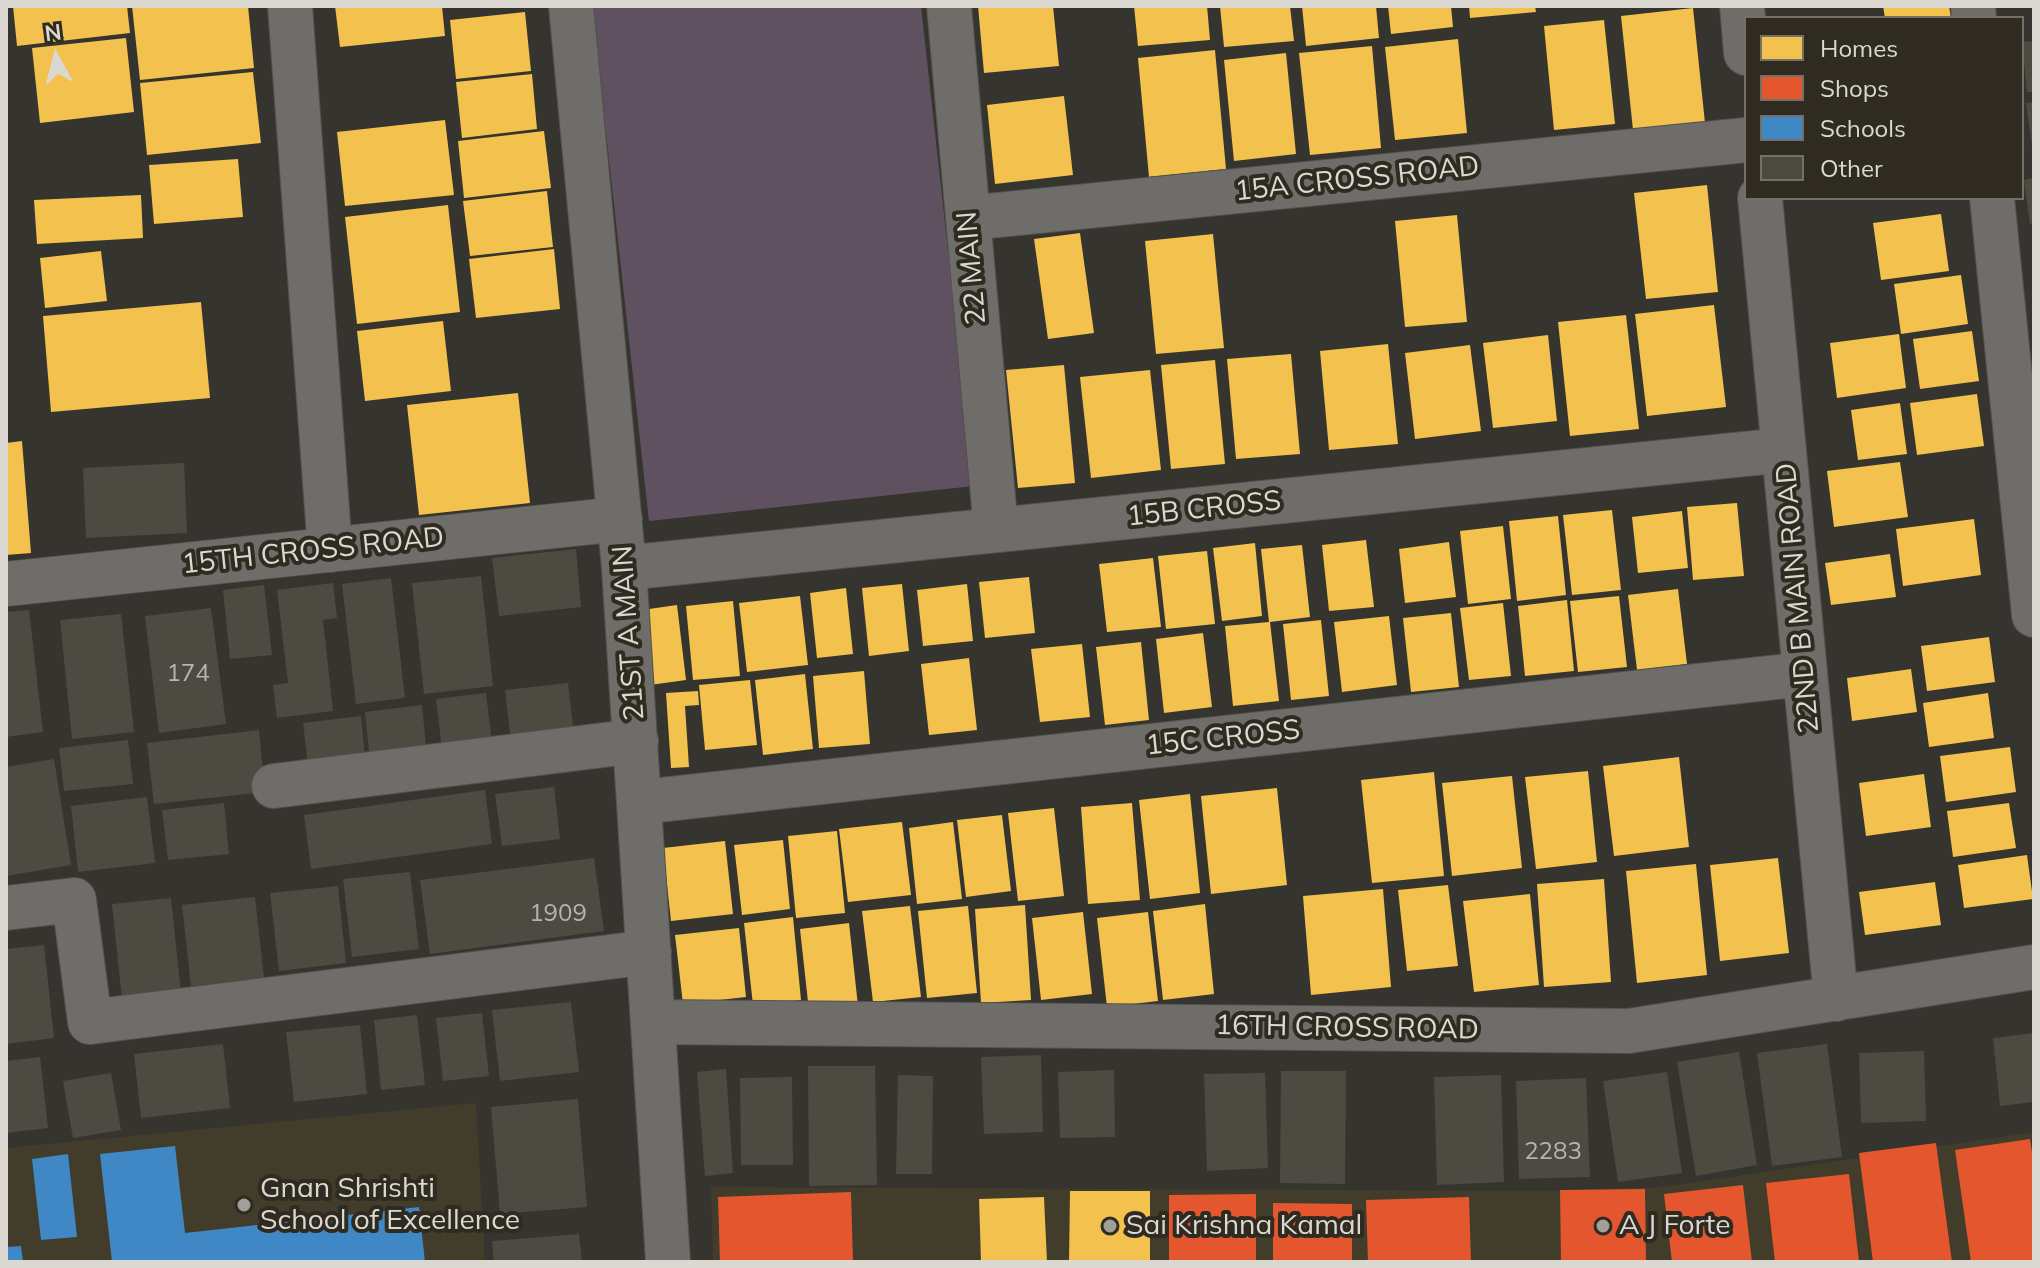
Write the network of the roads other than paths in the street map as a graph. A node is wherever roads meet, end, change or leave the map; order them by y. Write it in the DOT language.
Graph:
graph roads {
  1 [pos="290,6"];
  2 [pos="571,6"];
  3 [pos="949,6"];
  4 [pos="1742,6"];
  5 [pos="1744,30"];
  6 [pos="1744,140"];
  7 [pos="1760,200"];
  8 [pos="1992,200"];
  9 [pos="968,218"];
  10 [pos="1784,450"];
  11 [pos="620,519"];
  12 [pos="996,530"];
  13 [pos="330,550"];
  14 [pos="624,568"];
  15 [pos="6,584"];
  16 [pos="2034,615"];
  17 [pos="1805,674"];
  18 [pos="636,741"];
  19 [pos="274,786"];
  20 [pos="641,802"];
  21 [pos="6,908"];
  22 [pos="649,952"];
  23 [pos="2034,967"];
  24 [pos="1836,999"];
  25 [pos="654,1022"];
  26 [pos="668,1262"];
  1 -- 13 [label="street"];
  2 -- 11 [label="street, 21ST A MAIN"];
  3 -- 9 [label="street, 22 MAIN"];
  4 -- 5 [label="street"];
  6 -- 9 [label="street, 15A CROSS ROAD"];
  7 -- 10 [label="street, 22ND B MAIN ROAD"];
  8 -- 16 [label="street"];
  9 -- 12 [label="street, 22 MAIN"];
  10 -- 12 [label="street, 15B CROSS"];
  10 -- 17 [label="street, 22ND B MAIN ROAD"];
  11 -- 13 [label="street, 15TH CROSS ROAD"];
  11 -- 14 [label="street, 21ST A MAIN"];
  12 -- 14 [label="street, 15B CROSS"];
  13 -- 15 [label="street, 15TH CROSS ROAD"];
  14 -- 18 [label="street, 21ST A MAIN"];
  17 -- 20 [label="street, 15C CROSS"];
  17 -- 24 [label="street, 22ND B MAIN ROAD"];
  18 -- 19 [label="street"];
  18 -- 20 [label="street, 21ST A MAIN"];
  20 -- 22 [label="street, 21ST A MAIN"];
  21 -- 22 [label="street"];
  22 -- 25 [label="street, 21ST A MAIN"];
  23 -- 24 [label="street, 16TH CROSS ROAD"];
  24 -- 25 [label="street, 16TH CROSS ROAD"];
  25 -- 26 [label="street, 21ST A MAIN"];
}
